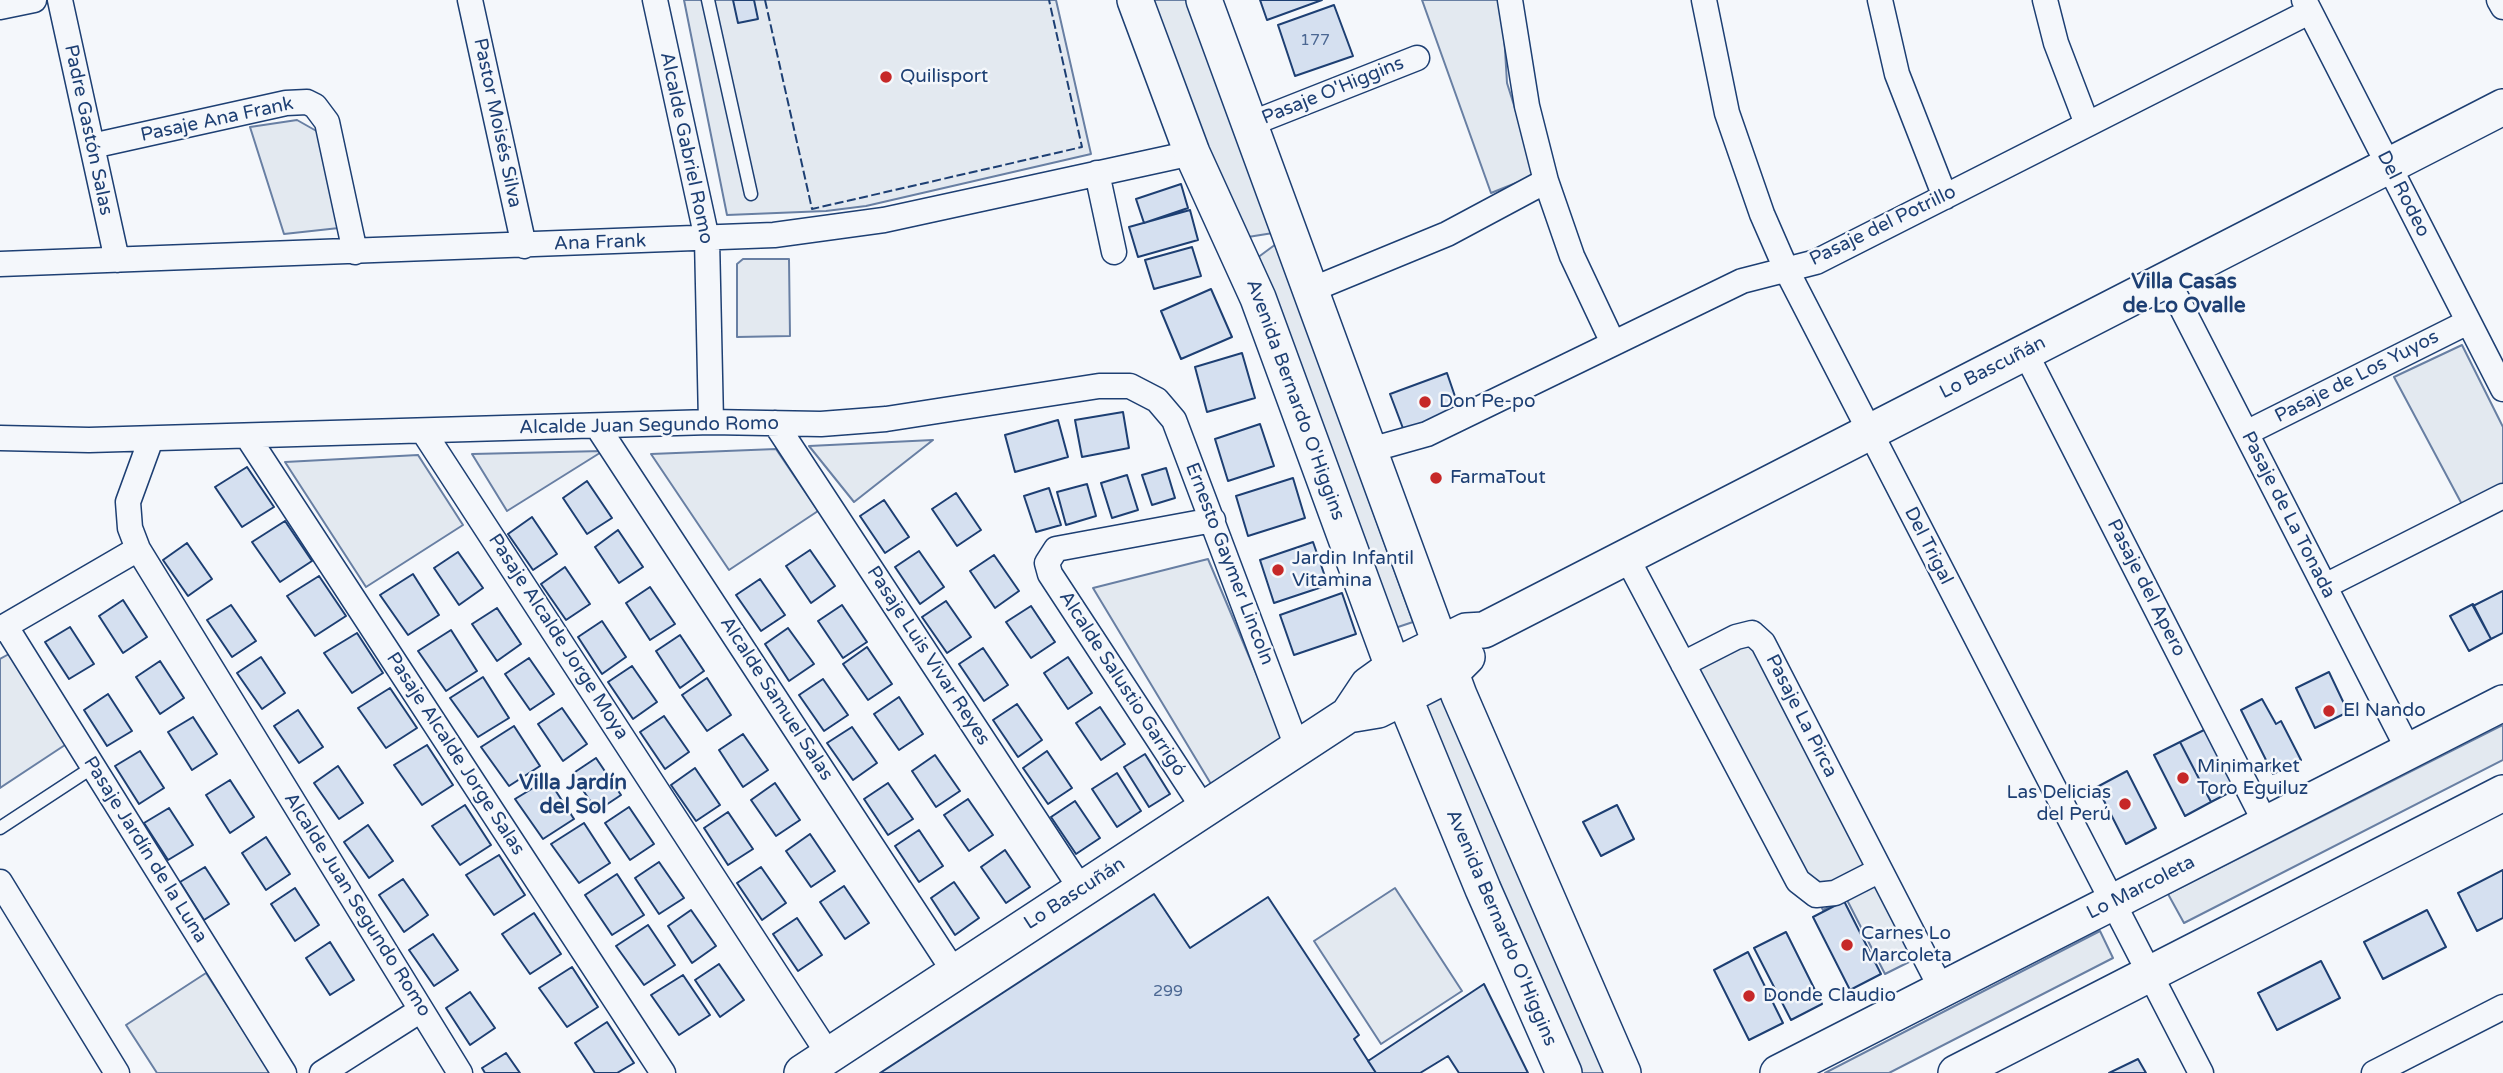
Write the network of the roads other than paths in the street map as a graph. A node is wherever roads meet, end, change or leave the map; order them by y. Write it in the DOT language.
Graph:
graph roads {
  1 [pos="34,0"];
  2 [pos="60,0"];
  3 [pos="470,0"];
  4 [pos="708,0"];
  5 [pos="1135,0"];
  6 [pos="1203,0"];
  7 [pos="1510,0"];
  8 [pos="1704,0"];
  9 [pos="1880,0"];
  10 [pos="2045,0"];
  11 [pos="2499,0"];
  12 [pos="658,2"];
  13 [pos="2307,6"];
  14 [pos="2503,7"];
  15 [pos="0,8"];
  16 [pos="1417,58"];
  17 [pos="2503,107"];
  18 [pos="1250,124"];
  19 [pos="2087,124"];
  20 [pos="92,146"];
  21 [pos="1192,153"];
  22 [pos="2388,166"];
  23 [pos="1097,173"];
  24 [pos="1546,181"];
  25 [pos="751,194"];
  26 [pos="1945,197"];
  27 [pos="707,239"];
  28 [pos="524,246"];
  29 [pos="355,252"];
  30 [pos="1115,252"];
  31 [pos="117,260"];
  32 [pos="0,264"];
  33 [pos="1786,269"];
  34 [pos="2167,279"];
  35 [pos="1311,289"];
  36 [pos="2468,321"];
  37 [pos="1613,343"];
  38 [pos="2025,352"];
  39 [pos="2503,389"];
  40 [pos="1144,391"];
  41 [pos="711,422"];
  42 [pos="775,423"];
  43 [pos="597,426"];
  44 [pos="423,431"];
  45 [pos="1870,431"];
  46 [pos="2246,433"];
  47 [pos="247,436"];
  48 [pos="151,439"];
  49 [pos="5,442"];
  50 [pos="1370,450"];
  51 [pos="2503,496"];
  52 [pos="1213,520"];
  53 [pos="138,550"];
  54 [pos="1627,558"];
  55 [pos="2325,586"];
  56 [pos="3,628"];
  57 [pos="1446,658"];
  58 [pos="1683,664"];
  59 [pos="1399,682"];
  60 [pos="2503,703"];
  61 [pos="1297,747"];
  62 [pos="2410,751"];
  63 [pos="93,767"];
  64 [pos="2503,793"];
  65 [pos="1204,809"];
  66 [pos="2266,824"];
  67 [pos="0,828"];
  68 [pos="1880,870"];
  69 [pos="0,882"];
  70 [pos="1081,889"];
  71 [pos="2112,902"];
  72 [pos="955,973"];
  73 [pos="2149,974"];
  74 [pos="1942,990"];
  75 [pos="2503,1007"];
  76 [pos="421,1010"];
  77 [pos="816,1064"];
  78 [pos="117,1073"];
  79 [pos="284,1073"];
  80 [pos="322,1073"];
  81 [pos="460,1073"];
  82 [pos="663,1073"];
  83 [pos="1564,1073"];
  84 [pos="1623,1073"];
  85 [pos="1778,1073"];
  86 [pos="1956,1073"];
  87 [pos="2201,1073"];
  88 [pos="2374,1073"];
  1 -- 15 [label="street"];
  2 -- 20 [label="street, Padre Gastón Salas"];
  3 -- 28 [label="street, Pastor Moisés Silva"];
  4 -- 25 [label="lane"];
  5 -- 21 [label="main road, Avenida Bernardo O'Higgins"];
  6 -- 18 [label="main road"];
  7 -- 24 [label="street"];
  8 -- 33 [label="street, Del Trigal"];
  9 -- 26 [label="street"];
  10 -- 19 [label="street"];
  11 -- 14 [label="street"];
  12 -- 27 [label="street, Alcalde Gabriel Romo"];
  13 -- 19 [label="street, Pasaje del Potrillo"];
  13 -- 22 [label="street, Del Rodeo"];
  16 -- 18 [label="street, Pasaje O'Higgins"];
  17 -- 22 [label="main road, Lo Bascuñán"];
  18 -- 35 [label="main road"];
  19 -- 26 [label="street, Pasaje del Potrillo"];
  20 -- 29 [label="street, Pasaje Ana Frank"];
  20 -- 31 [label="street, Padre Gastón Salas"];
  21 -- 23 [label="street, Ana Frank"];
  21 -- 59 [label="main road, Avenida Bernardo O'Higgins"];
  22 -- 34 [label="main road, Lo Bascuñán"];
  22 -- 36 [label="street, Del Rodeo"];
  23 -- 27 [label="street, Ana Frank"];
  23 -- 30 [label="street"];
  24 -- 35 [label="street"];
  24 -- 37 [label="street"];
  26 -- 33 [label="street, Pasaje del Potrillo"];
  27 -- 28 [label="street, Ana Frank"];
  27 -- 41 [label="street, Alcalde Gabriel Romo"];
  28 -- 29 [label="street, Ana Frank"];
  29 -- 31 [label="street, Ana Frank"];
  31 -- 32 [label="street, Ana Frank"];
  33 -- 37 [label="street, Pasaje del Potrillo"];
  33 -- 45 [label="street, Del Trigal"];
  34 -- 38 [label="main road, Lo Bascuñán"];
  34 -- 46 [label="street, Pasaje de La Tonada"];
  35 -- 50 [label="main road"];
  36 -- 39 [label="street, Del Rodeo"];
  36 -- 46 [label="street, Pasaje de Los Yuyos"];
  37 -- 50 [label="street, Pasaje del Potrillo"];
  38 -- 45 [label="main road, Lo Bascuñán"];
  38 -- 66 [label="street, Pasaje del Apero"];
  40 -- 42 [label="street, Alcalde Juan Segundo Romo"];
  40 -- 52 [label="street, Ernesto Gaymer Lincoln"];
  41 -- 42 [label="street, Alcalde Juan Segundo Romo"];
  41 -- 43 [label="street, Alcalde Juan Segundo Romo"];
  42 -- 70 [label="street, Pasaje Luis Vivar Reyes"];
  43 -- 44 [label="street, Alcalde Juan Segundo Romo"];
  43 -- 72 [label="street, Alcalde Samuel Salas"];
  44 -- 47 [label="street, Alcalde Juan Segundo Romo"];
  44 -- 77 [label="street, Pasaje Alcalde Jorge Moya"];
  45 -- 54 [label="main road, Lo Bascuñán"];
  45 -- 71 [label="street, Del Trigal"];
  46 -- 55 [label="street, Pasaje de La Tonada"];
  47 -- 48 [label="street, Alcalde Juan Segundo Romo"];
  47 -- 82 [label="street, Pasaje Alcalde Jorge Salas"];
  48 -- 49 [label="street, Alcalde Juan Segundo Romo"];
  48 -- 53 [label="street, Alcalde Juan Segundo Romo"];
  50 -- 57 [label="main road"];
  51 -- 55 [label="street"];
  52 -- 61 [label="street, Ernesto Gaymer Lincoln"];
  52 -- 65 [label="street, Alcalde Salustio Garrigó"];
  53 -- 56 [label="street"];
  53 -- 76 [label="street, Alcalde Juan Segundo Romo"];
  54 -- 57 [label="main road, Lo Bascuñán"];
  54 -- 58 [label="street"];
  55 -- 62 [label="street, Pasaje de La Tonada"];
  56 -- 63 [label="street, Pasaje Jardín de la Luna"];
  57 -- 59 [label="main road, Lo Bascuñán"];
  57 -- 84 [label="main road"];
  58 -- 68 [label="street"];
  58 -- 68 [label="street, Pasaje La Pirca"];
  59 -- 61 [label="main road, Lo Bascuñán"];
  59 -- 83 [label="main road, Avenida Bernardo O'Higgins"];
  60 -- 62 [label="main road, Lo Marcoleta"];
  61 -- 65 [label="main road, Lo Bascuñán"];
  62 -- 66 [label="main road, Lo Marcoleta"];
  63 -- 67 [label="lane"];
  63 -- 79 [label="street, Pasaje Jardín de la Luna"];
  64 -- 73 [label="main road"];
  65 -- 70 [label="main road, Lo Bascuñán"];
  66 -- 71 [label="main road, Lo Marcoleta"];
  68 -- 74 [label="street, Pasaje La Pirca"];
  69 -- 78 [label="street"];
  70 -- 72 [label="main road, Lo Bascuñán"];
  71 -- 73 [label="street, Del Trigal"];
  71 -- 74 [label="main road, Lo Marcoleta"];
  72 -- 77 [label="main road, Lo Bascuñán"];
  73 -- 86 [label="main road"];
  73 -- 87 [label="street, Del Trigal"];
  74 -- 85 [label="main road, Lo Marcoleta"];
  75 -- 88 [label="street"];
  76 -- 80 [label="street"];
  76 -- 81 [label="street, Alcalde Juan Segundo Romo"];
}
